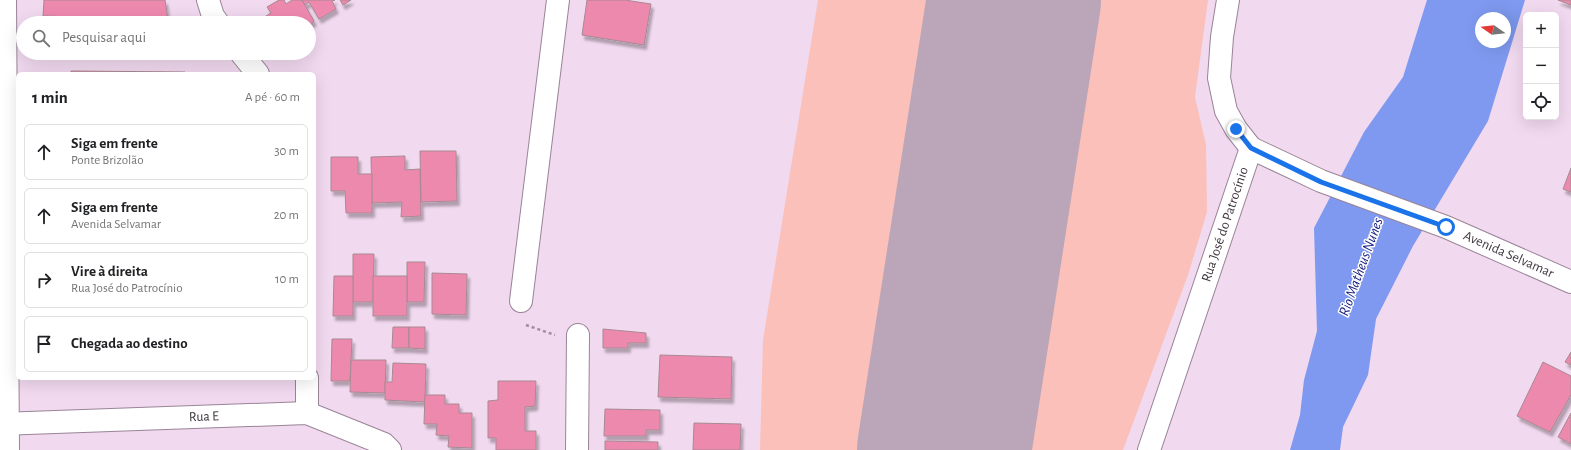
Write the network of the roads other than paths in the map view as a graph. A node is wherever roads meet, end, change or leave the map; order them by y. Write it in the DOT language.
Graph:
graph roads {
  1 [pos="5,0"];
  2 [pos="208,0"];
  3 [pos="558,0"];
  4 [pos="1228,0"];
  5 [pos="212,16"];
  6 [pos="247,60"];
  7 [pos="256,72"];
  8 [pos="1251,148"];
  9 [pos="1571,282"];
  10 [pos="521,301"];
  11 [pos="578,335"];
  12 [pos="307,380"];
  13 [pos="307,413"];
  14 [pos="4,424"];
  15 [pos="8,450"];
  16 [pos="390,450"];
  17 [pos="576,450"];
  18 [pos="1149,450"];
  1 -- 14 [label="street"];
  2 -- 5 [label="street"];
  3 -- 10 [label="street"];
  4 -- 8 [label="street, Rua José do Patrocínio"];
  6 -- 7 [label="street"];
  8 -- 9 [label="street, Avenida Selvamar"];
  8 -- 18 [label="street, Rua José do Patrocínio"];
  11 -- 17 [label="street"];
  12 -- 13 [label="street"];
  13 -- 14 [label="street, Rua E"];
  13 -- 16 [label="street, Rua E"];
  14 -- 15 [label="street"];
}
